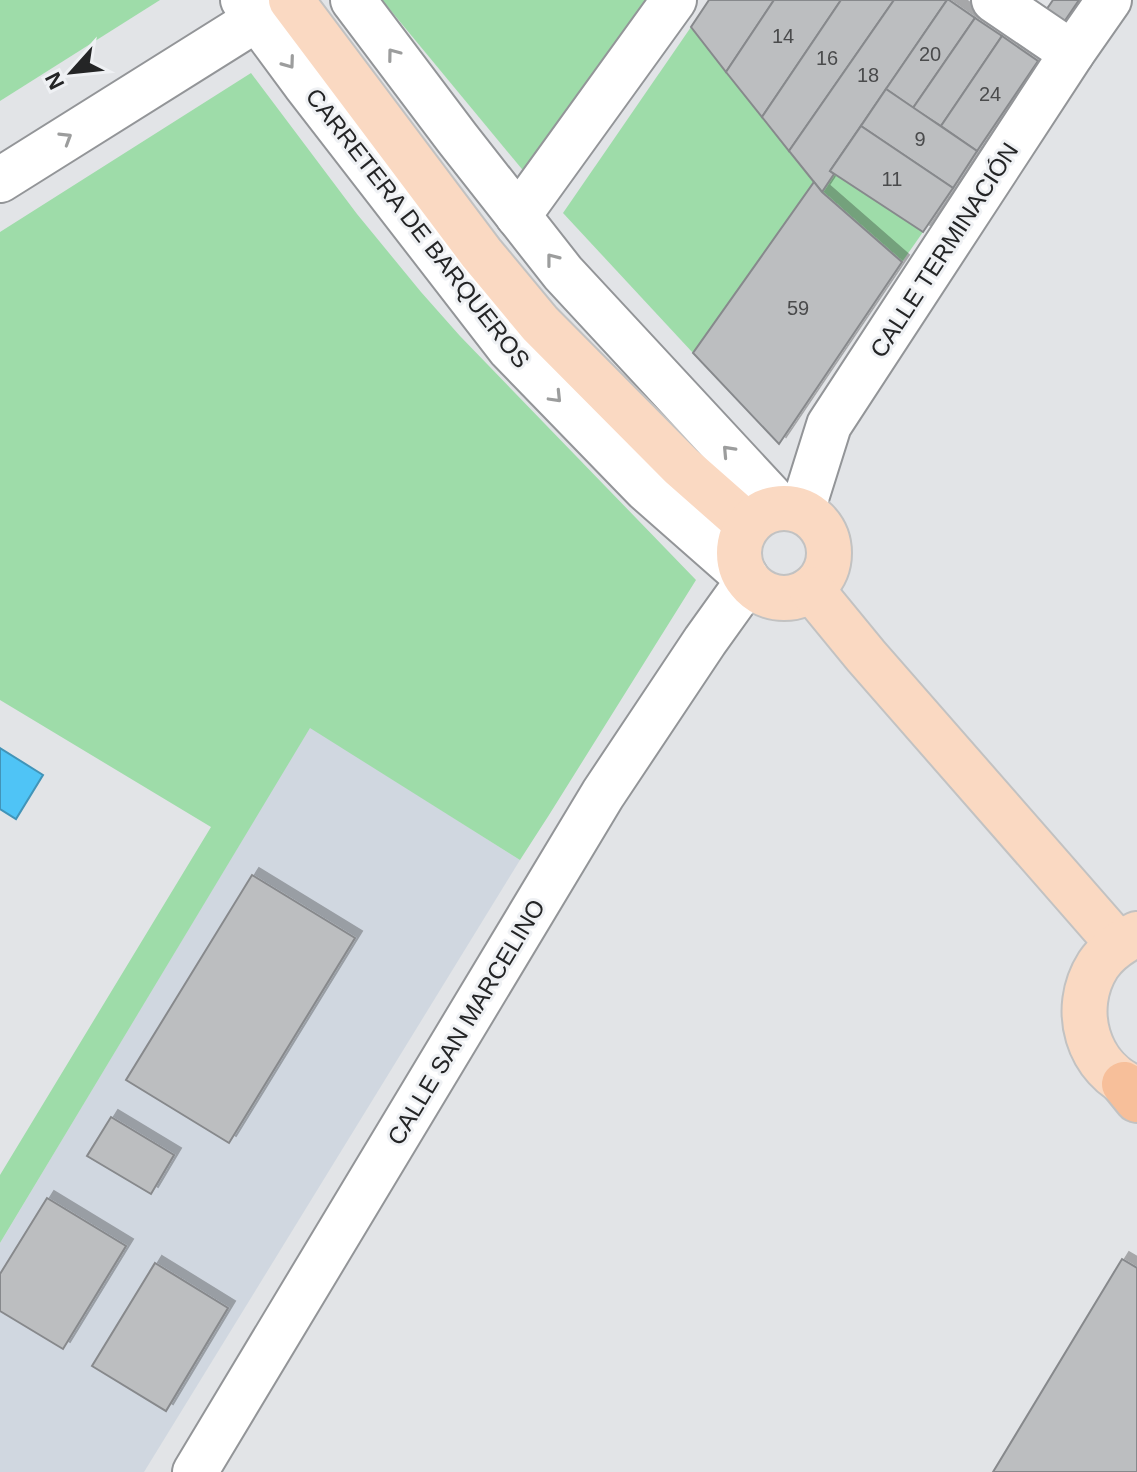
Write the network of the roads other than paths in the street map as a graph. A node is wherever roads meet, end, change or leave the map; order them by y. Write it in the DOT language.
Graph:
graph roads {
  1 [pos="353,0"];
  2 [pos="674,0"];
  3 [pos="994,0"];
  4 [pos="1109,0"];
  5 [pos="264,6"];
  6 [pos="1072,53"];
  7 [pos="0,180"];
  8 [pos="518,216"];
  9 [pos="777,515"];
  10 [pos="747,579"];
  11 [pos="811,589"];
  12 [pos="1128,939"];
  13 [pos="1133,1091"];
  14 [pos="195,1472"];
  8 -- 1 [label="street, one-way"];
  2 -- 8 [label="street"];
  3 -- 6 [label="street"];
  4 -- 6 [label="street, CALLE TERMINACIÓN"];
  7 -- 5 [label="street, one-way"];
  5 -- 9 [label="main road, CARRETERA DE BARQUEROS"];
  5 -- 10 [label="street, CARRETERA DE BARQUEROS, one-way"];
  6 -- 9 [label="street, CALLE TERMINACIÓN"];
  9 -- 8 [label="street, one-way"];
  9 -- 10 [label="main road"];
  9 -- 11 [label="main road"];
  10 -- 11 [label="main road"];
  10 -- 14 [label="street, CALLE SAN MARCELINO"];
  11 -- 12 [label="main road"];
  12 -- 13 [label="main road"];
}
